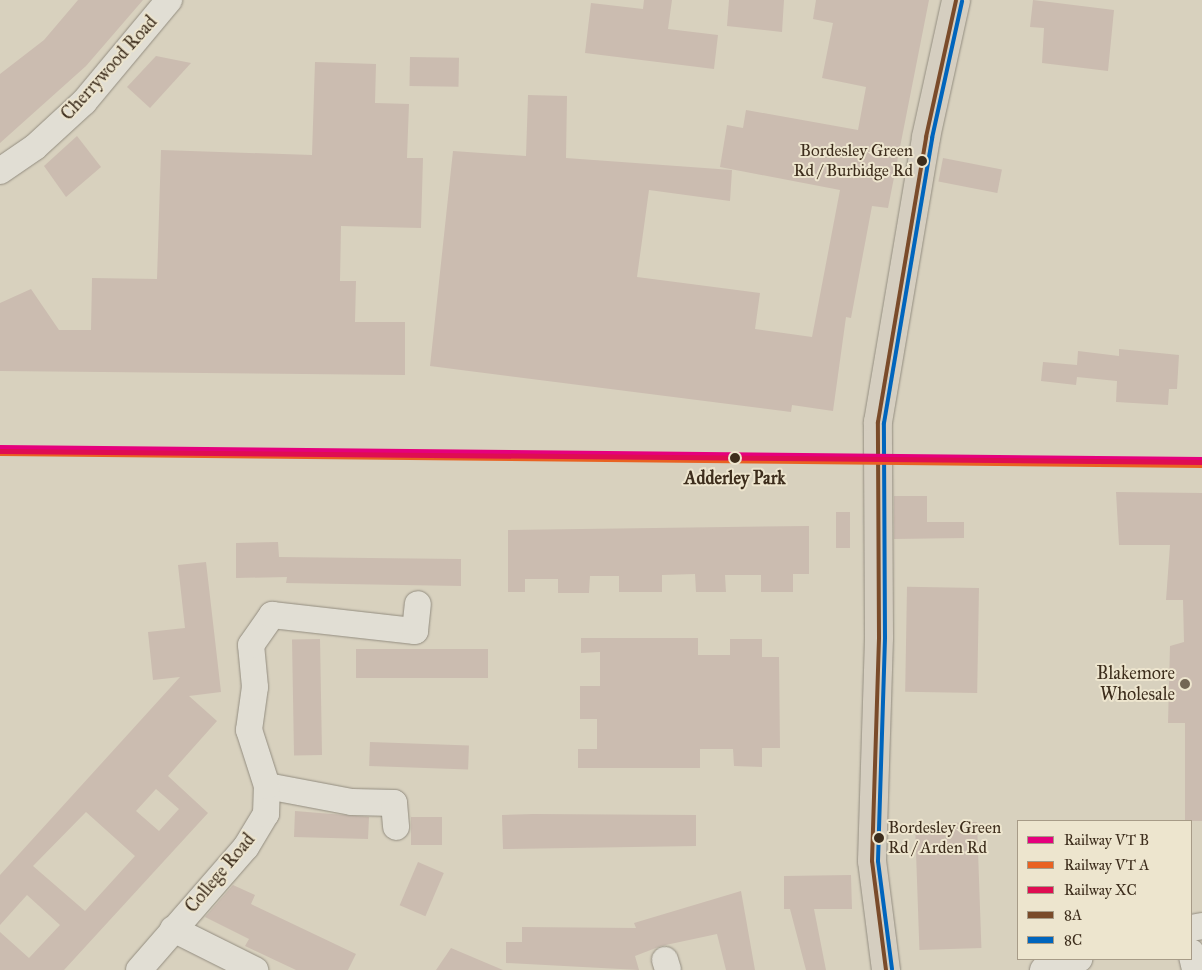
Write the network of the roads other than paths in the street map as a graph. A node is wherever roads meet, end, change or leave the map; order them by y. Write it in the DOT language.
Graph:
graph roads {
  1 [pos="168,0"];
  2 [pos="956,0"];
  3 [pos="0,171"];
  4 [pos="418,604"];
  5 [pos="267,786"];
  6 [pos="396,827"];
  7 [pos="173,929"];
  8 [pos="1192,956"];
  9 [pos="1076,960"];
  10 [pos="139,970"];
  11 [pos="255,970"];
  12 [pos="886,970"];
  13 [pos="1043,970"];
  14 [pos="1195,970"];
  1 -- 3 [label="street, Cherrywood Road"];
  2 -- 12 [label="main road"];
  4 -- 5 [label="street, College Road"];
  5 -- 6 [label="street"];
  5 -- 7 [label="street, College Road"];
  7 -- 10 [label="street, College Road"];
  7 -- 11 [label="street"];
  8 -- 14 [label="street"];
  9 -- 13 [label="street"];
}
